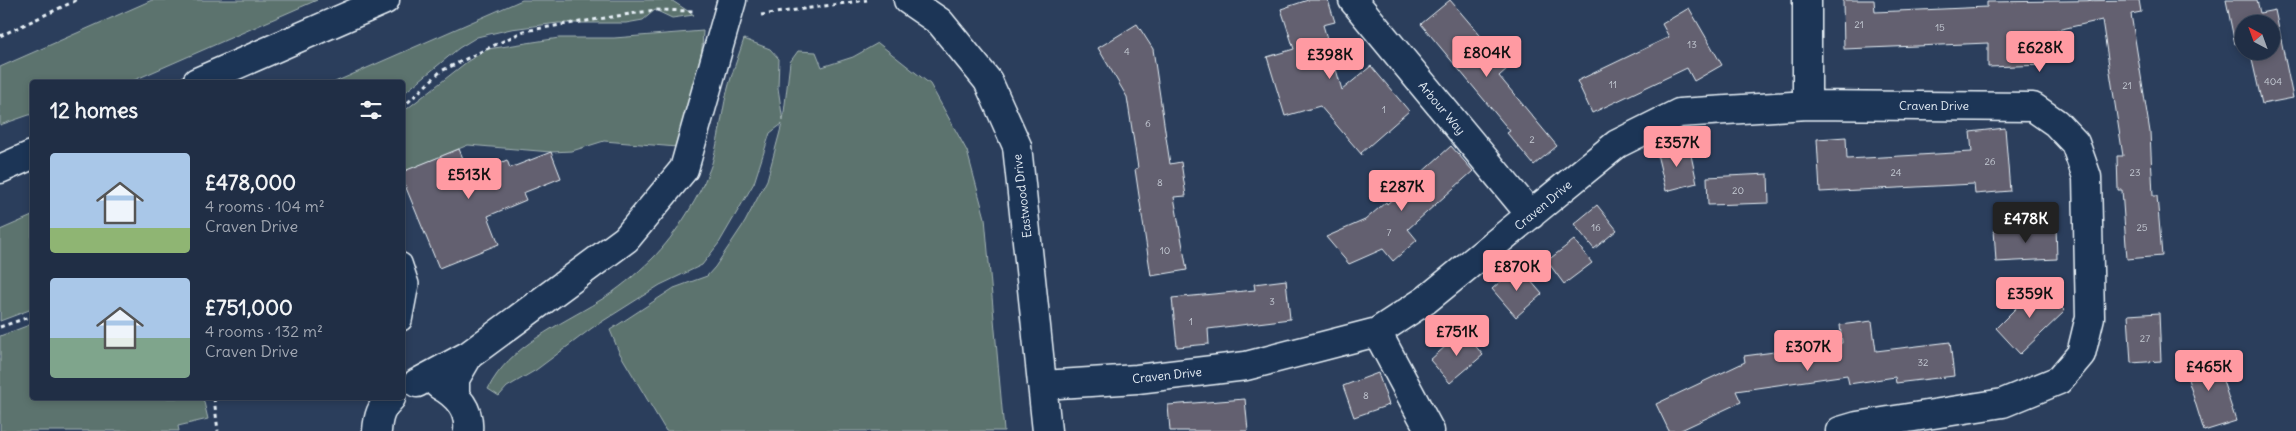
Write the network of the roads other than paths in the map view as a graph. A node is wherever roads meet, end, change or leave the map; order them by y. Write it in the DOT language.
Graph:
graph roads {
  1 [pos="385,0"];
  2 [pos="908,0"];
  3 [pos="1353,0"];
  4 [pos="1807,0"];
  5 [pos="734,4"];
  6 [pos="202,80"];
  7 [pos="1807,106"];
  8 [pos="30,156"];
  9 [pos="0,169"];
  10 [pos="1531,215"];
  11 [pos="405,272"];
  12 [pos="405,305"];
  13 [pos="1377,332"];
  14 [pos="469,355"];
  15 [pos="1043,385"];
  16 [pos="405,386"];
  17 [pos="405,387"];
  18 [pos="455,395"];
  19 [pos="389,400"];
  20 [pos="377,431"];
  21 [pos="468,431"];
  22 [pos="1046,431"];
  23 [pos="1430,431"];
  24 [pos="1840,431"];
  1 -- 6 [label="street"];
  2 -- 15 [label="street, Eastwood Drive"];
  3 -- 10 [label="street, Arbour Way"];
  4 -- 7 [label="street"];
  5 -- 14 [label="street"];
  7 -- 10 [label="street, Craven Drive"];
  7 -- 24 [label="street, Craven Drive"];
  8 -- 9 [label="street"];
  10 -- 13 [label="street, Craven Drive"];
  11 -- 12 [label="lane"];
  13 -- 15 [label="street, Craven Drive"];
  13 -- 23 [label="street"];
  14 -- 16 [label="street"];
  14 -- 18 [label="street"];
  15 -- 22 [label="street, Eastwood Drive"];
  17 -- 18 [label="street"];
  18 -- 21 [label="street"];
  19 -- 20 [label="street"];
}
